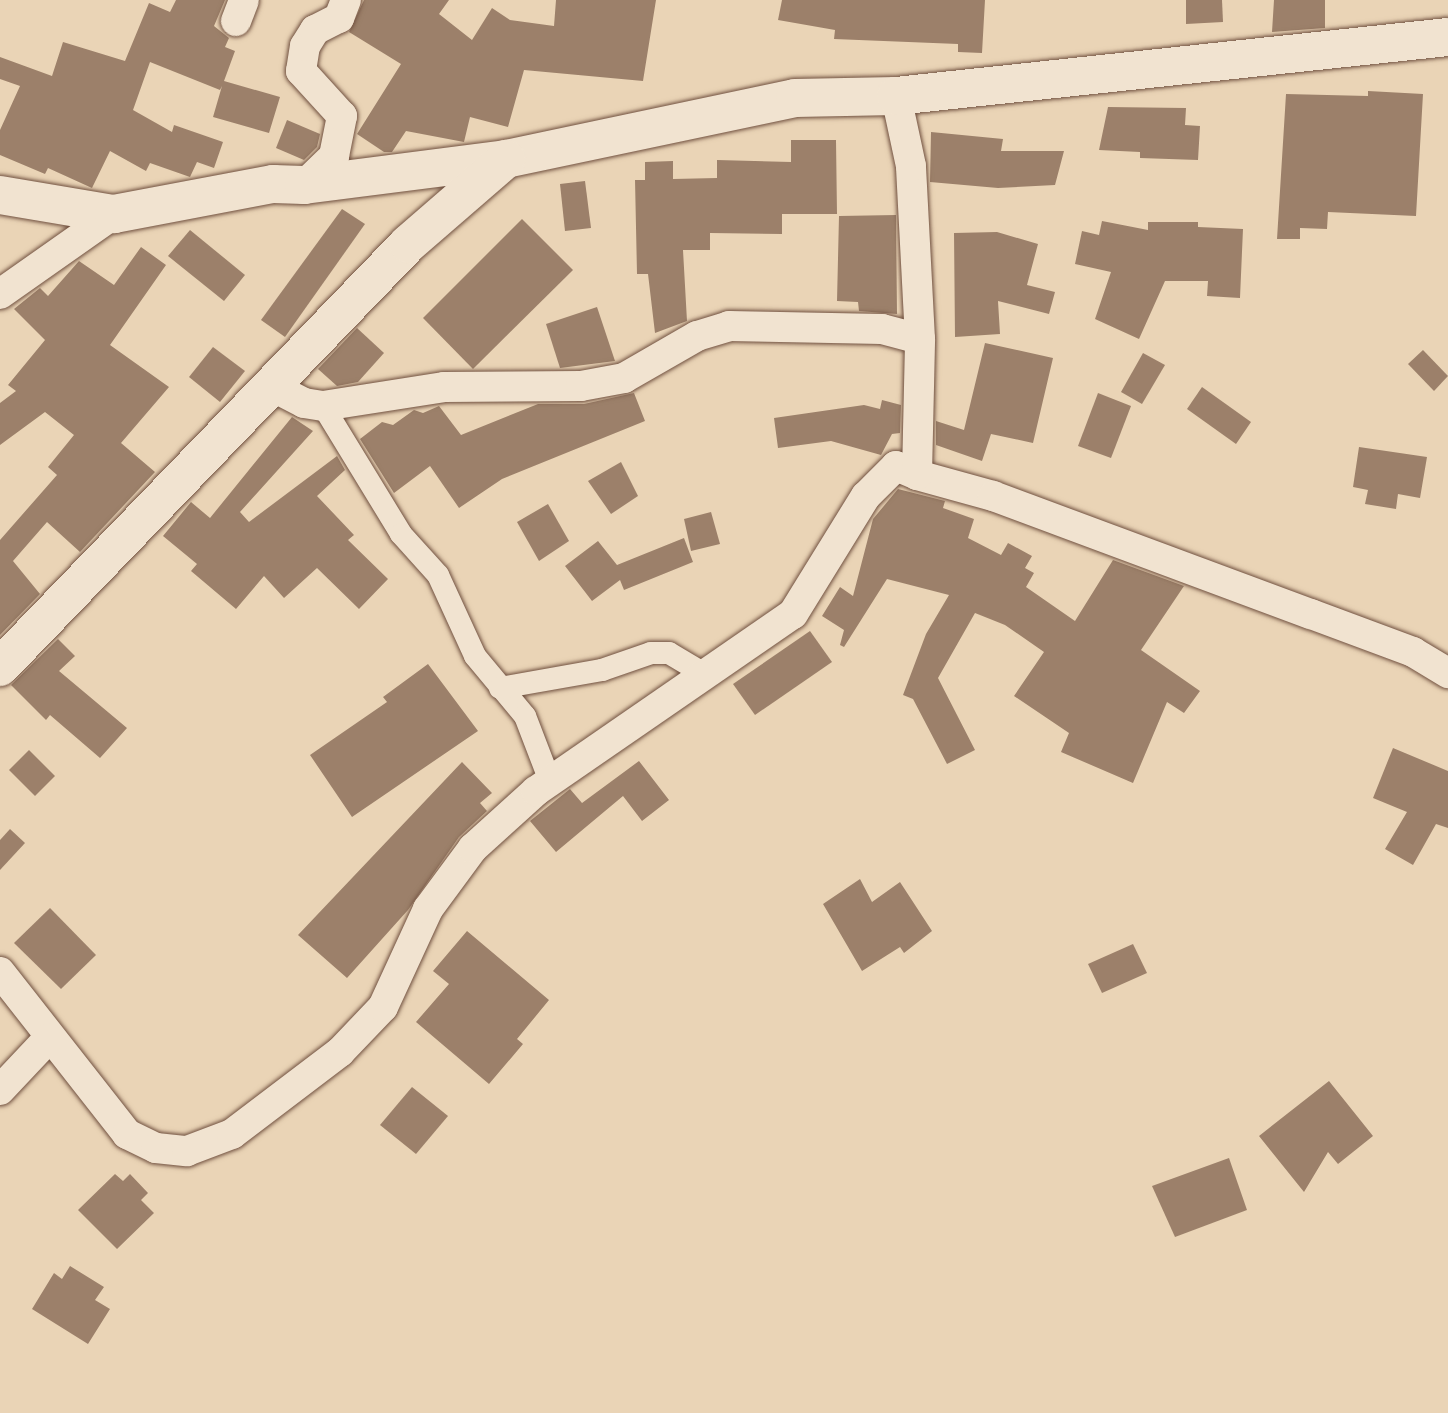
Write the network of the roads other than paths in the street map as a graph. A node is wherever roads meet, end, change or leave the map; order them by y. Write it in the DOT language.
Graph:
graph roads {
  1 [pos="346,0"];
  2 [pos="1448,37"];
  3 [pos="896,96"];
  4 [pos="506,159"];
  5 [pos="304,185"];
  6 [pos="0,195"];
  7 [pos="114,214"];
  8 [pos="0,294"];
  9 [pos="920,339"];
  10 [pos="271,386"];
  11 [pos="323,406"];
  12 [pos="917,475"];
  13 [pos="0,667"];
  14 [pos="1448,673"];
  15 [pos="706,675"];
  16 [pos="500,688"];
  17 [pos="550,781"];
  18 [pos="0,972"];
  19 [pos="49,1038"];
  20 [pos="0,1090"];
  1 -- 5 [label="street"];
  2 -- 3 [label="street"];
  3 -- 4 [label="street"];
  3 -- 9 [label="street"];
  4 -- 5 [label="street"];
  4 -- 10 [label="street"];
  5 -- 7 [label="street"];
  6 -- 7 [label="street"];
  7 -- 8 [label="street"];
  9 -- 11 [label="street"];
  9 -- 12 [label="street"];
  10 -- 11 [label="street"];
  10 -- 13 [label="street"];
  11 -- 16 [label="street"];
  12 -- 14 [label="street"];
  12 -- 15 [label="street"];
  15 -- 16 [label="street"];
  15 -- 17 [label="street"];
  16 -- 17 [label="street"];
  17 -- 19 [label="street"];
  18 -- 19 [label="street"];
  19 -- 20 [label="street"];
}
